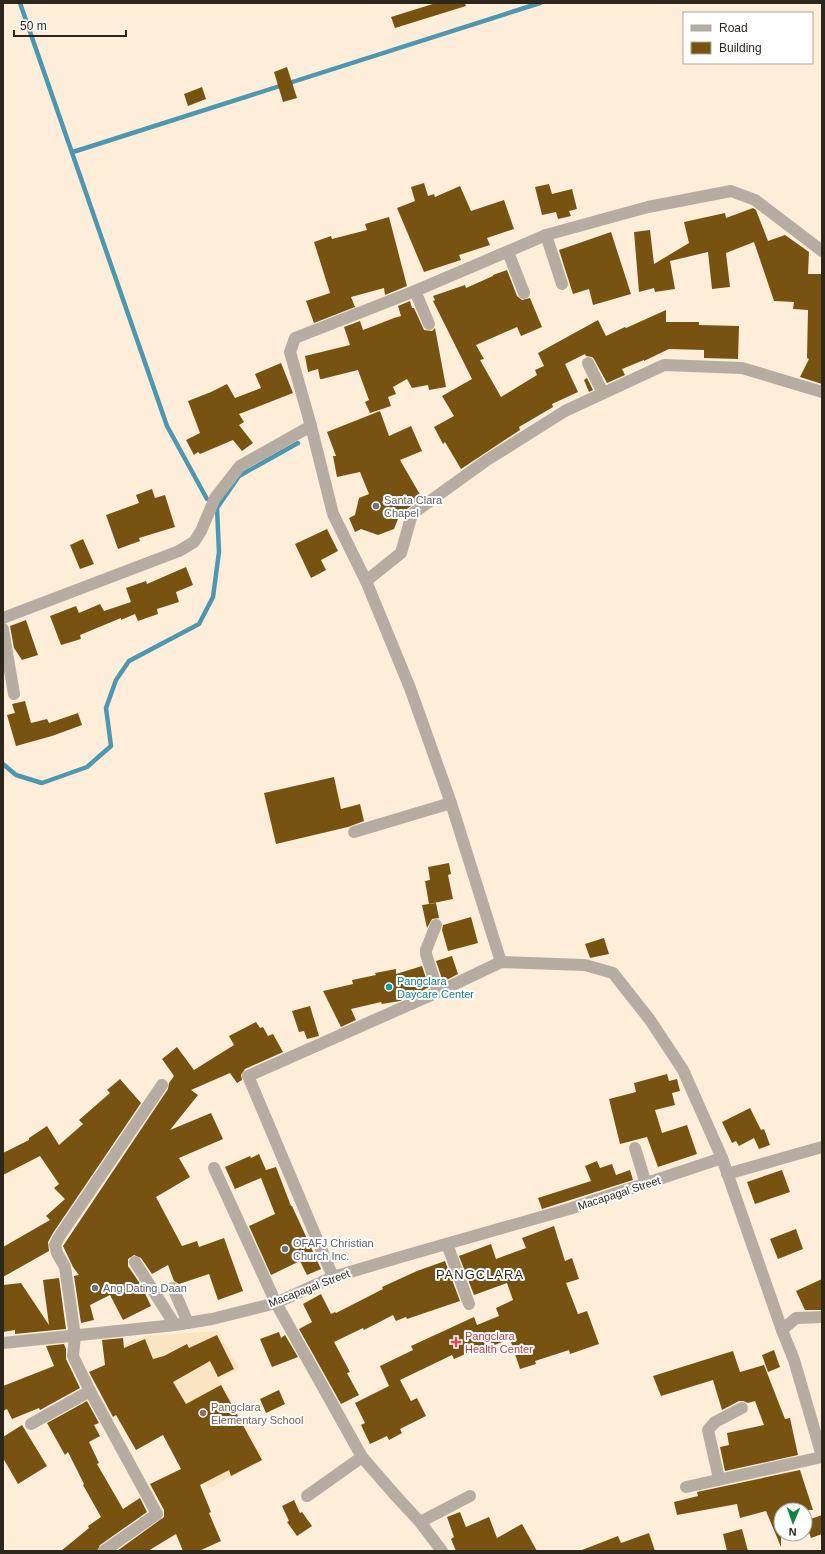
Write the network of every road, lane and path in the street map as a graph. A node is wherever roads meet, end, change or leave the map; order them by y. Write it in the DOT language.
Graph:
graph roads {
  1 [pos="546,236"];
  2 [pos="822,251"];
  3 [pos="508,252"];
  4 [pos="562,284"];
  5 [pos="415,291"];
  6 [pos="524,293"];
  7 [pos="429,324"];
  8 [pos="588,364"];
  9 [pos="822,392"];
  10 [pos="603,393"];
  11 [pos="311,426"];
  12 [pos="366,581"];
  13 [pos="3,618"];
  14 [pos="3,629"];
  15 [pos="14,694"];
  16 [pos="451,803"];
  17 [pos="354,832"];
  18 [pos="436,925"];
  19 [pos="501,962"];
  20 [pos="438,992"];
  21 [pos="162,1085"];
  22 [pos="822,1146"];
  23 [pos="635,1148"];
  24 [pos="722,1158"];
  25 [pos="214,1168"];
  26 [pos="727,1174"];
  27 [pos="646,1184"];
  28 [pos="447,1244"];
  29 [pos="135,1262"];
  30 [pos="334,1277"];
  31 [pos="173,1288"];
  32 [pos="276,1303"];
  33 [pos="469,1304"];
  34 [pos="822,1317"];
  35 [pos="188,1323"];
  36 [pos="174,1326"];
  37 [pos="782,1330"];
  38 [pos="75,1336"];
  39 [pos="3,1343"];
  40 [pos="90,1392"];
  41 [pos="742,1408"];
  42 [pos="31,1424"];
  43 [pos="362,1457"];
  44 [pos="822,1457"];
  45 [pos="719,1479"];
  46 [pos="686,1486"];
  47 [pos="307,1496"];
  48 [pos="470,1496"];
  49 [pos="420,1522"];
  50 [pos="104,1551"];
  51 [pos="442,1551"];
  1 -- 2 [label="street"];
  1 -- 3 [label="street"];
  1 -- 4 [label="street"];
  3 -- 5 [label="street"];
  3 -- 6 [label="street"];
  5 -- 7 [label="street"];
  5 -- 11 [label="street"];
  8 -- 10 [label="street"];
  9 -- 10 [label="street"];
  10 -- 12 [label="street"];
  11 -- 12 [label="street"];
  11 -- 13 [label="street"];
  12 -- 16 [label="street"];
  14 -- 15 [label="street"];
  16 -- 17 [label="street"];
  16 -- 19 [label="street"];
  18 -- 20 [label="street"];
  19 -- 20 [label="street"];
  19 -- 24 [label="street"];
  20 -- 30 [label="street"];
  21 -- 38 [label="street"];
  22 -- 26 [label="street"];
  23 -- 27 [label="street"];
  24 -- 26 [label="street"];
  24 -- 27 [label="street, Macapagal Street"];
  25 -- 32 [label="street"];
  26 -- 37 [label="street"];
  27 -- 28 [label="street, Macapagal Street"];
  28 -- 30 [label="street, Macapagal Street"];
  28 -- 33 [label="street"];
  29 -- 36 [label="street"];
  30 -- 32 [label="street, Macapagal Street"];
  31 -- 35 [label="street"];
  32 -- 35 [label="street, Macapagal Street"];
  32 -- 43 [label="street"];
  34 -- 37 [label="street"];
  35 -- 36 [label="street, Macapagal Street"];
  36 -- 38 [label="street, Macapagal Street"];
  37 -- 44 [label="street"];
  38 -- 39 [label="street, Macapagal Street"];
  38 -- 40 [label="street"];
  40 -- 42 [label="street"];
  40 -- 50 [label="street"];
  41 -- 45 [label="street"];
  43 -- 47 [label="street"];
  43 -- 49 [label="street"];
  44 -- 45 [label="street"];
  45 -- 46 [label="street"];
  48 -- 49 [label="street"];
  49 -- 51 [label="street"];
}
